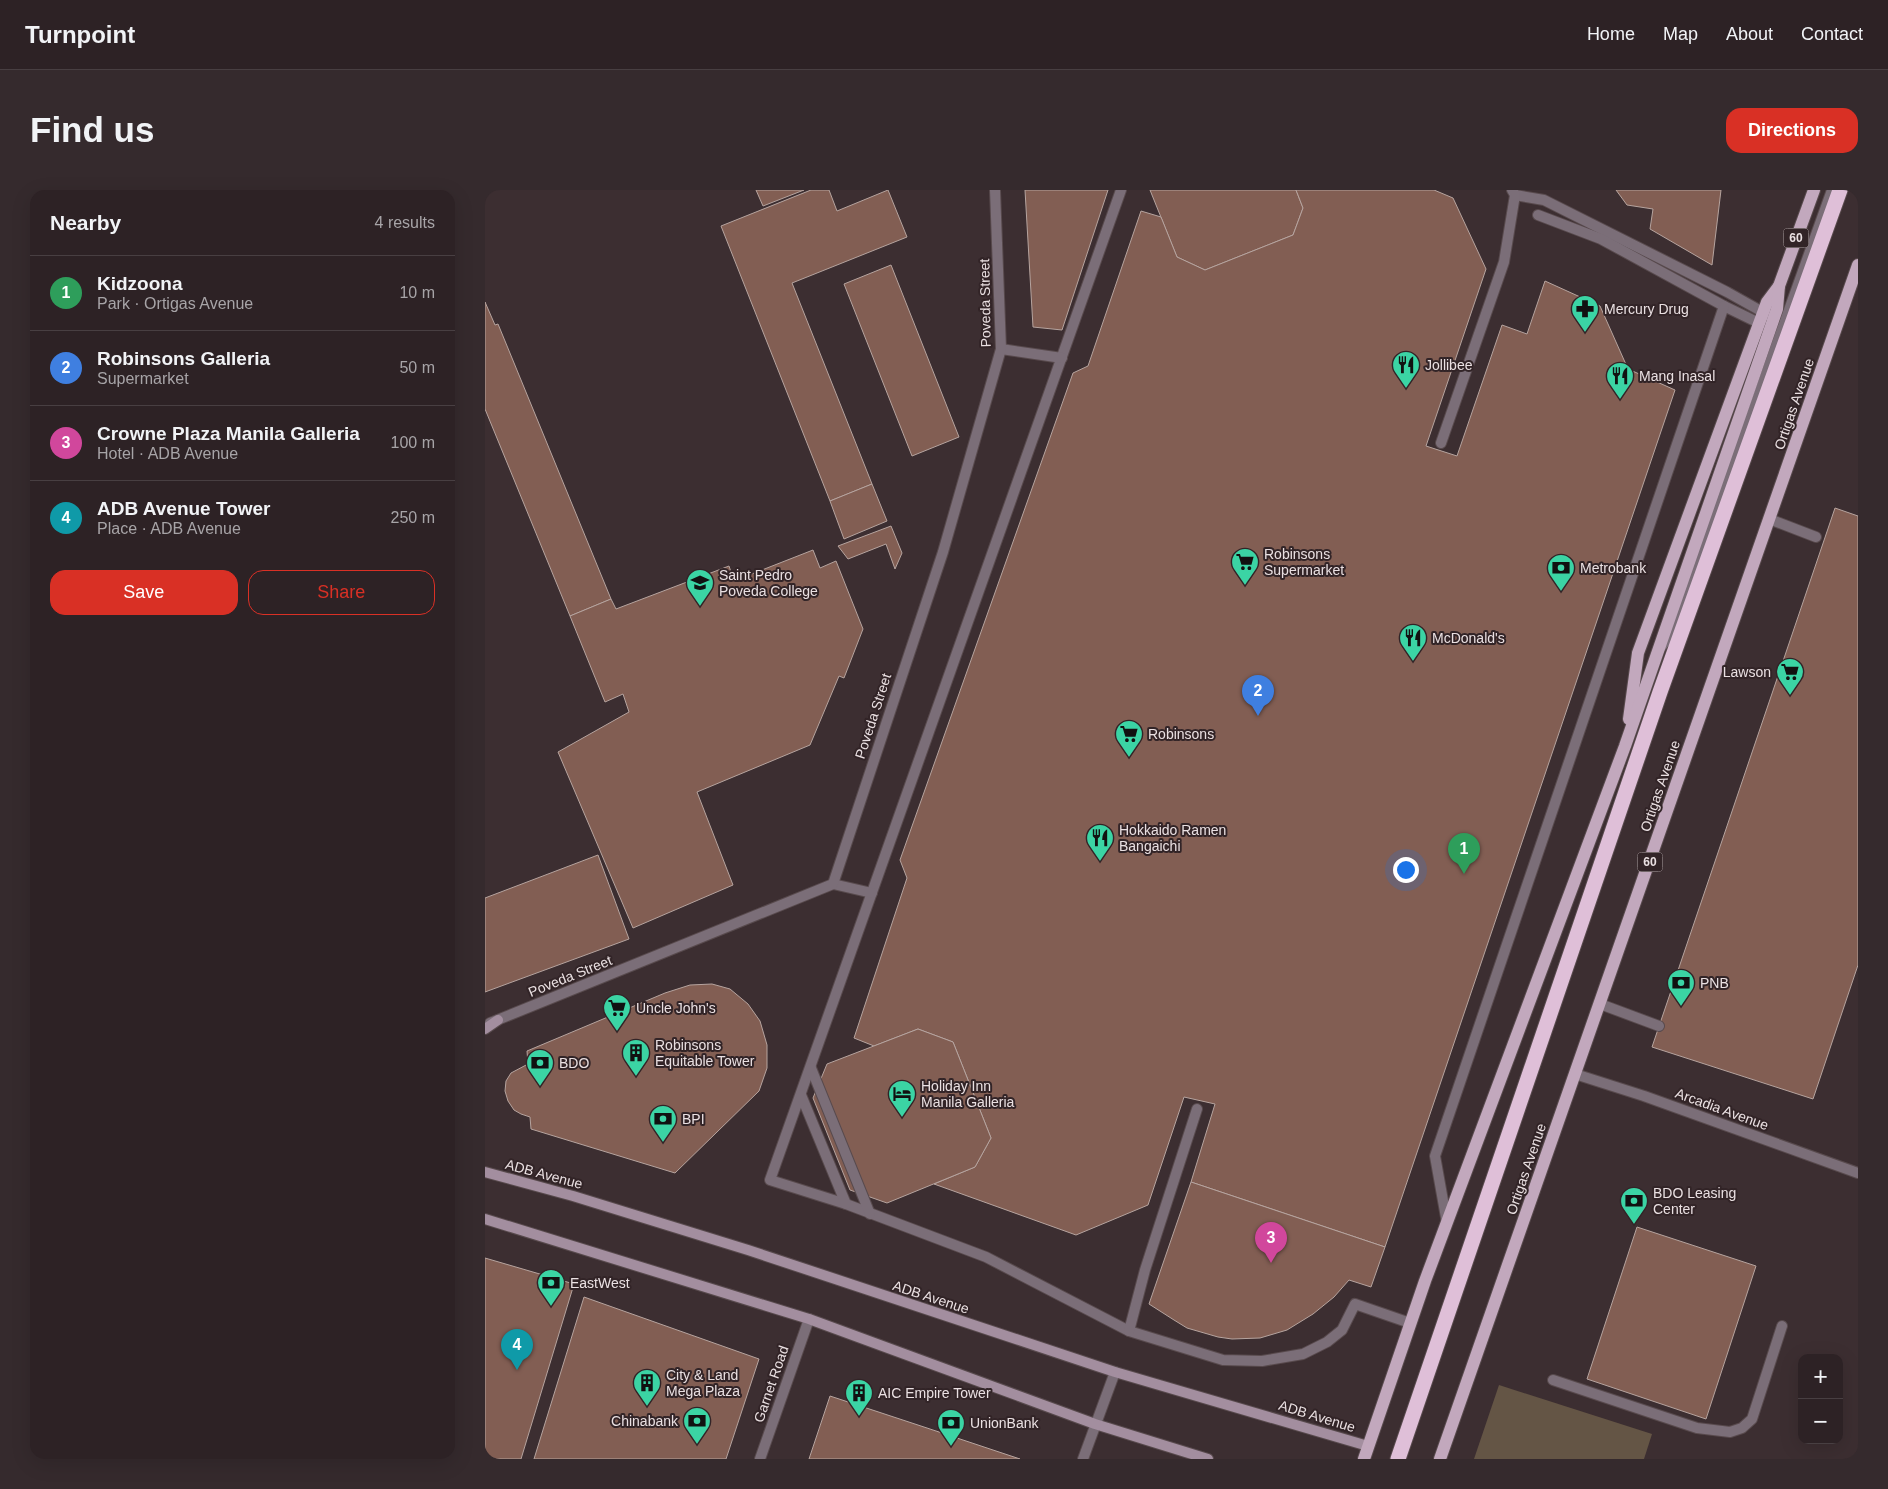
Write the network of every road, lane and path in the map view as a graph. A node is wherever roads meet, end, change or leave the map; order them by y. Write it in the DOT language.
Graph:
graph roads {
  1 [pos="995,190"];
  2 [pos="1121,190"];
  3 [pos="1814,190"];
  4 [pos="1831,190"];
  5 [pos="1840,190"];
  6 [pos="1513,192"];
  7 [pos="1538,215"];
  8 [pos="1858,265"];
  9 [pos="1779,286"];
  10 [pos="1724,306"];
  11 [pos="1761,318"];
  12 [pos="1774,319"];
  13 [pos="1001,349"];
  14 [pos="1062,358"];
  15 [pos="1441,443"];
  16 [pos="1769,519"];
  17 [pos="1816,538"];
  18 [pos="1660,648"];
  19 [pos="1625,746"];
  20 [pos="833,884"];
  21 [pos="872,893"];
  22 [pos="1600,1004"];
  23 [pos="1659,1026"];
  24 [pos="485,1027"];
  25 [pos="811,1068"];
  26 [pos="1575,1074"];
  27 [pos="801,1095"];
  28 [pos="1197,1109"];
  29 [pos="486,1172"];
  30 [pos="1858,1173"];
  31 [pos="846,1204"];
  32 [pos="870,1214"];
  33 [pos="485,1219"];
  34 [pos="1447,1223"];
  35 [pos="809,1319"];
  36 [pos="1410,1323"];
  37 [pos="1782,1326"];
  38 [pos="1129,1331"];
  39 [pos="1115,1372"];
  40 [pos="1553,1380"];
  41 [pos="1095,1424"];
  42 [pos="1368,1446"];
  43 [pos="760,1459"];
  44 [pos="1083,1459"];
  45 [pos="1208,1459"];
  46 [pos="1364,1459"];
  47 [pos="1398,1459"];
  48 [pos="1440,1459"];
  1 -- 13 [label="street, Poveda Street"];
  2 -- 14 [label="street"];
  3 -- 9 [label="main road, 60"];
  4 -- 18 [label="street"];
  5 -- 47 [label="highway"];
  6 -- 11 [label="street"];
  6 -- 15 [label="street"];
  7 -- 10 [label="street"];
  8 -- 16 [label="main road, Ortigas Avenue / 60"];
  9 -- 11 [label="main road, 60"];
  9 -- 12 [label="main road, 60"];
  10 -- 11 [label="street"];
  10 -- 34 [label="street"];
  11 -- 12 [label="street"];
  11 -- 19 [label="main road, 60"];
  12 -- 18 [label="main road, 60"];
  13 -- 14 [label="street"];
  13 -- 20 [label="street, Poveda Street"];
  14 -- 21 [label="street"];
  16 -- 17 [label="street"];
  16 -- 22 [label="main road, Ortigas Avenue / 60"];
  18 -- 19 [label="main road, 60"];
  19 -- 34 [label="main road, 60"];
  20 -- 21 [label="street"];
  20 -- 24 [label="street, Poveda Street"];
  21 -- 25 [label="street"];
  22 -- 23 [label="street"];
  22 -- 26 [label="main road, Ortigas Avenue / 60"];
  25 -- 27 [label="street"];
  25 -- 32 [label="street"];
  26 -- 30 [label="street, Arcadia Avenue"];
  26 -- 48 [label="main road, Ortigas Avenue / 60"];
  27 -- 31 [label="street"];
  27 -- 31 [label="street"];
  28 -- 38 [label="street"];
  29 -- 39 [label="street, ADB Avenue"];
  31 -- 32 [label="street"];
  32 -- 38 [label="street"];
  33 -- 35 [label="street"];
  34 -- 36 [label="main road, 60"];
  35 -- 41 [label="street"];
  35 -- 43 [label="street, Garnet Road"];
  36 -- 38 [label="street"];
  36 -- 42 [label="main road, 60"];
  37 -- 40 [label="street"];
  39 -- 41 [label="street"];
  39 -- 42 [label="street, ADB Avenue"];
  41 -- 44 [label="street"];
  41 -- 45 [label="street"];
  42 -- 46 [label="main road, 60"];
}
